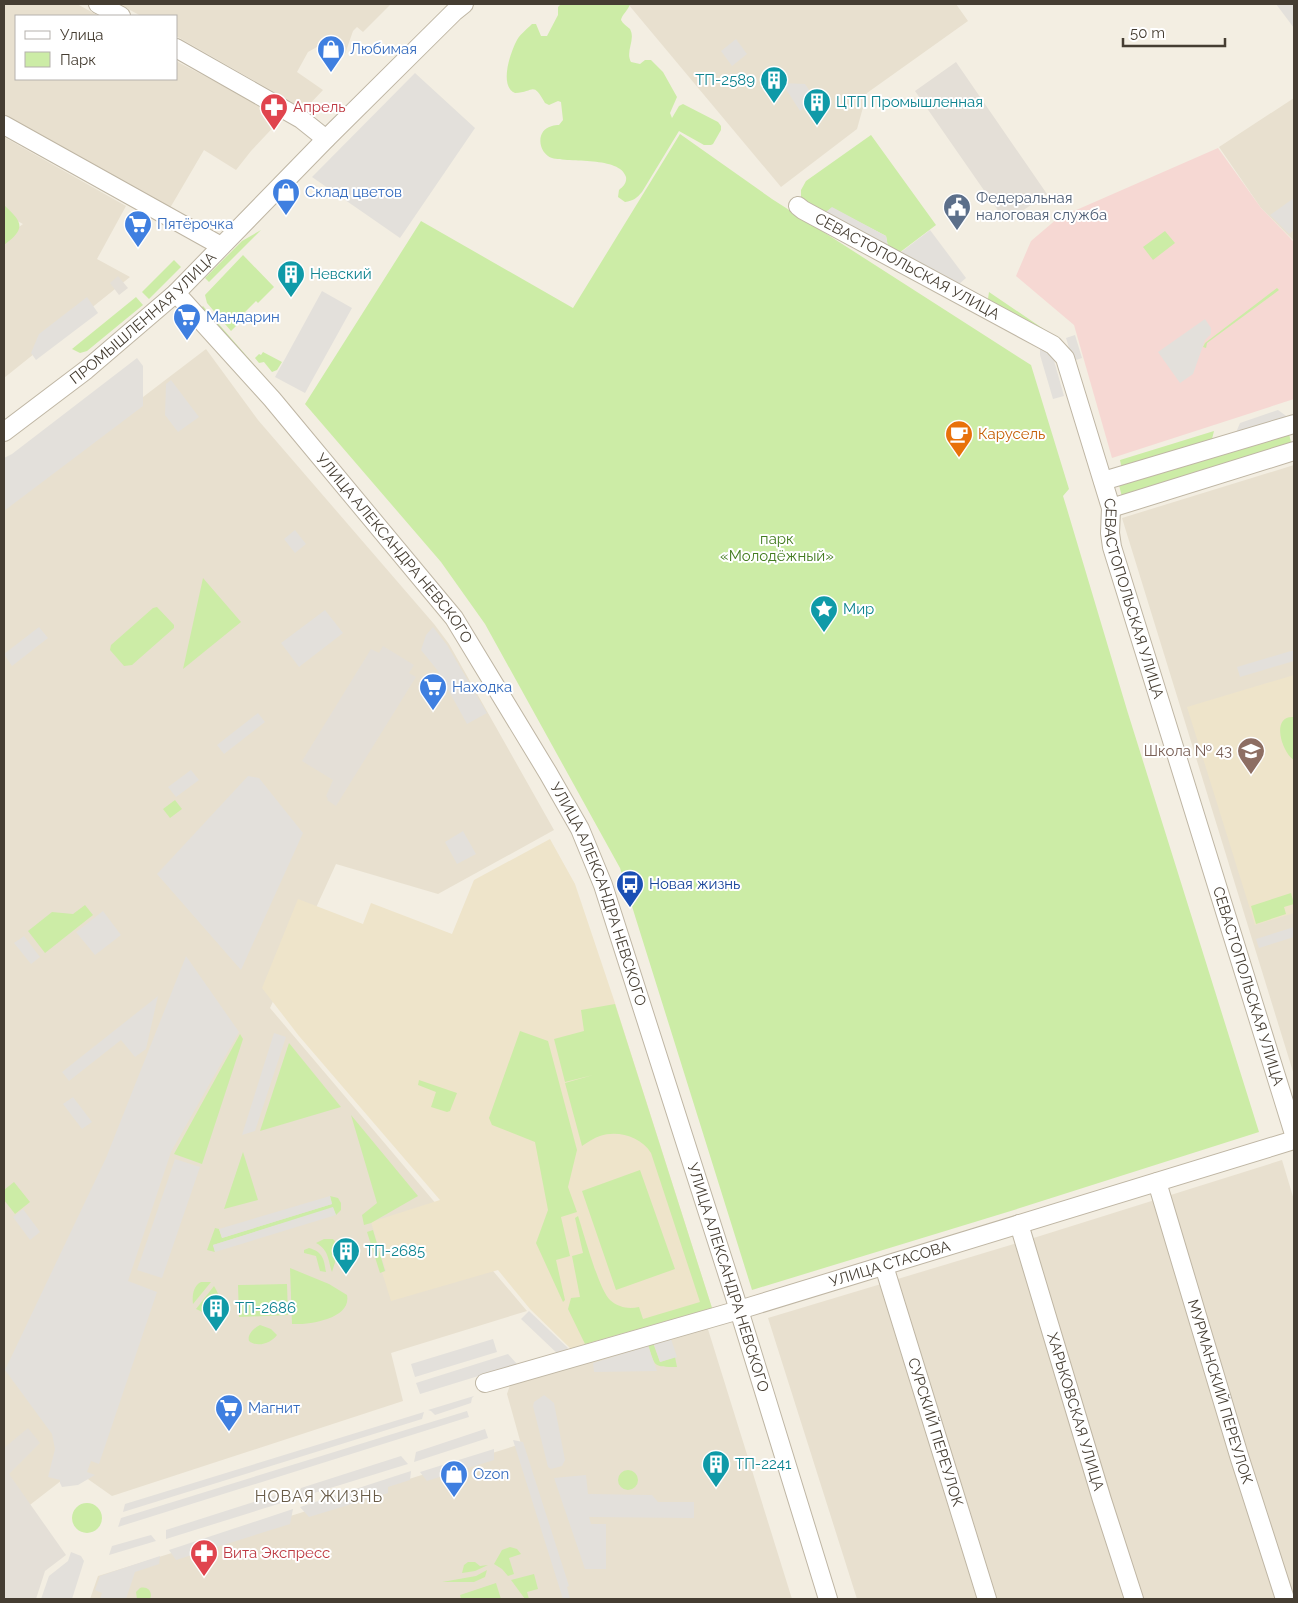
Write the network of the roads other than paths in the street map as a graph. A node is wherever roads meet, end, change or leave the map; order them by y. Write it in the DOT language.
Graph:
graph roads {
  1 [pos="98,4"];
  2 [pos="452,6"];
  3 [pos="119,15"];
  4 [pos="178,49"];
  5 [pos="4,125"];
  6 [pos="326,139"];
  7 [pos="798,206"];
  8 [pos="221,246"];
  9 [pos="176,293"];
  10 [pos="1294,424"];
  11 [pos="4,432"];
  12 [pos="1294,451"];
  13 [pos="1103,481"];
  14 [pos="1111,508"];
  15 [pos="1294,1134"];
  16 [pos="1294,1140"];
  17 [pos="1157,1182"];
  18 [pos="1019,1224"];
  19 [pos="884,1266"];
  20 [pos="739,1310"];
  21 [pos="485,1383"];
  22 [pos="828,1599"];
  23 [pos="987,1599"];
  24 [pos="1134,1599"];
  25 [pos="1285,1599"];
  1 -- 3 [label="street"];
  2 -- 6 [label="street, ПРОМЫШЛЕННАЯ УЛИЦА"];
  4 -- 6 [label="street"];
  5 -- 8 [label="street"];
  6 -- 8 [label="street, ПРОМЫШЛЕННАЯ УЛИЦА"];
  7 -- 13 [label="street, СЕВАСТОПОЛЬСКАЯ УЛИЦА"];
  8 -- 9 [label="street, ПРОМЫШЛЕННАЯ УЛИЦА"];
  9 -- 11 [label="street, ПРОМЫШЛЕННАЯ УЛИЦА"];
  9 -- 20 [label="street, УЛИЦА АЛЕКСАНДРА НЕВСКОГО"];
  10 -- 13 [label="street"];
  12 -- 14 [label="street"];
  13 -- 14 [label="street, СЕВАСТОПОЛЬСКАЯ УЛИЦА"];
  14 -- 15 [label="street, СЕВАСТОПОЛЬСКАЯ УЛИЦА"];
  16 -- 17 [label="street, УЛИЦА СТАСОВА"];
  17 -- 18 [label="street, УЛИЦА СТАСОВА"];
  17 -- 25 [label="street, МУРМАНСКИЙ ПЕРЕУЛОК"];
  18 -- 19 [label="street, УЛИЦА СТАСОВА"];
  18 -- 24 [label="street, ХАРЬКОВСКАЯ УЛИЦА"];
  19 -- 20 [label="street, УЛИЦА СТАСОВА"];
  19 -- 23 [label="street, СУРСКИЙ ПЕРЕУЛОК"];
  20 -- 21 [label="street, УЛИЦА СТАСОВА"];
  20 -- 22 [label="street, УЛИЦА АЛЕКСАНДРА НЕВСКОГО"];
}
